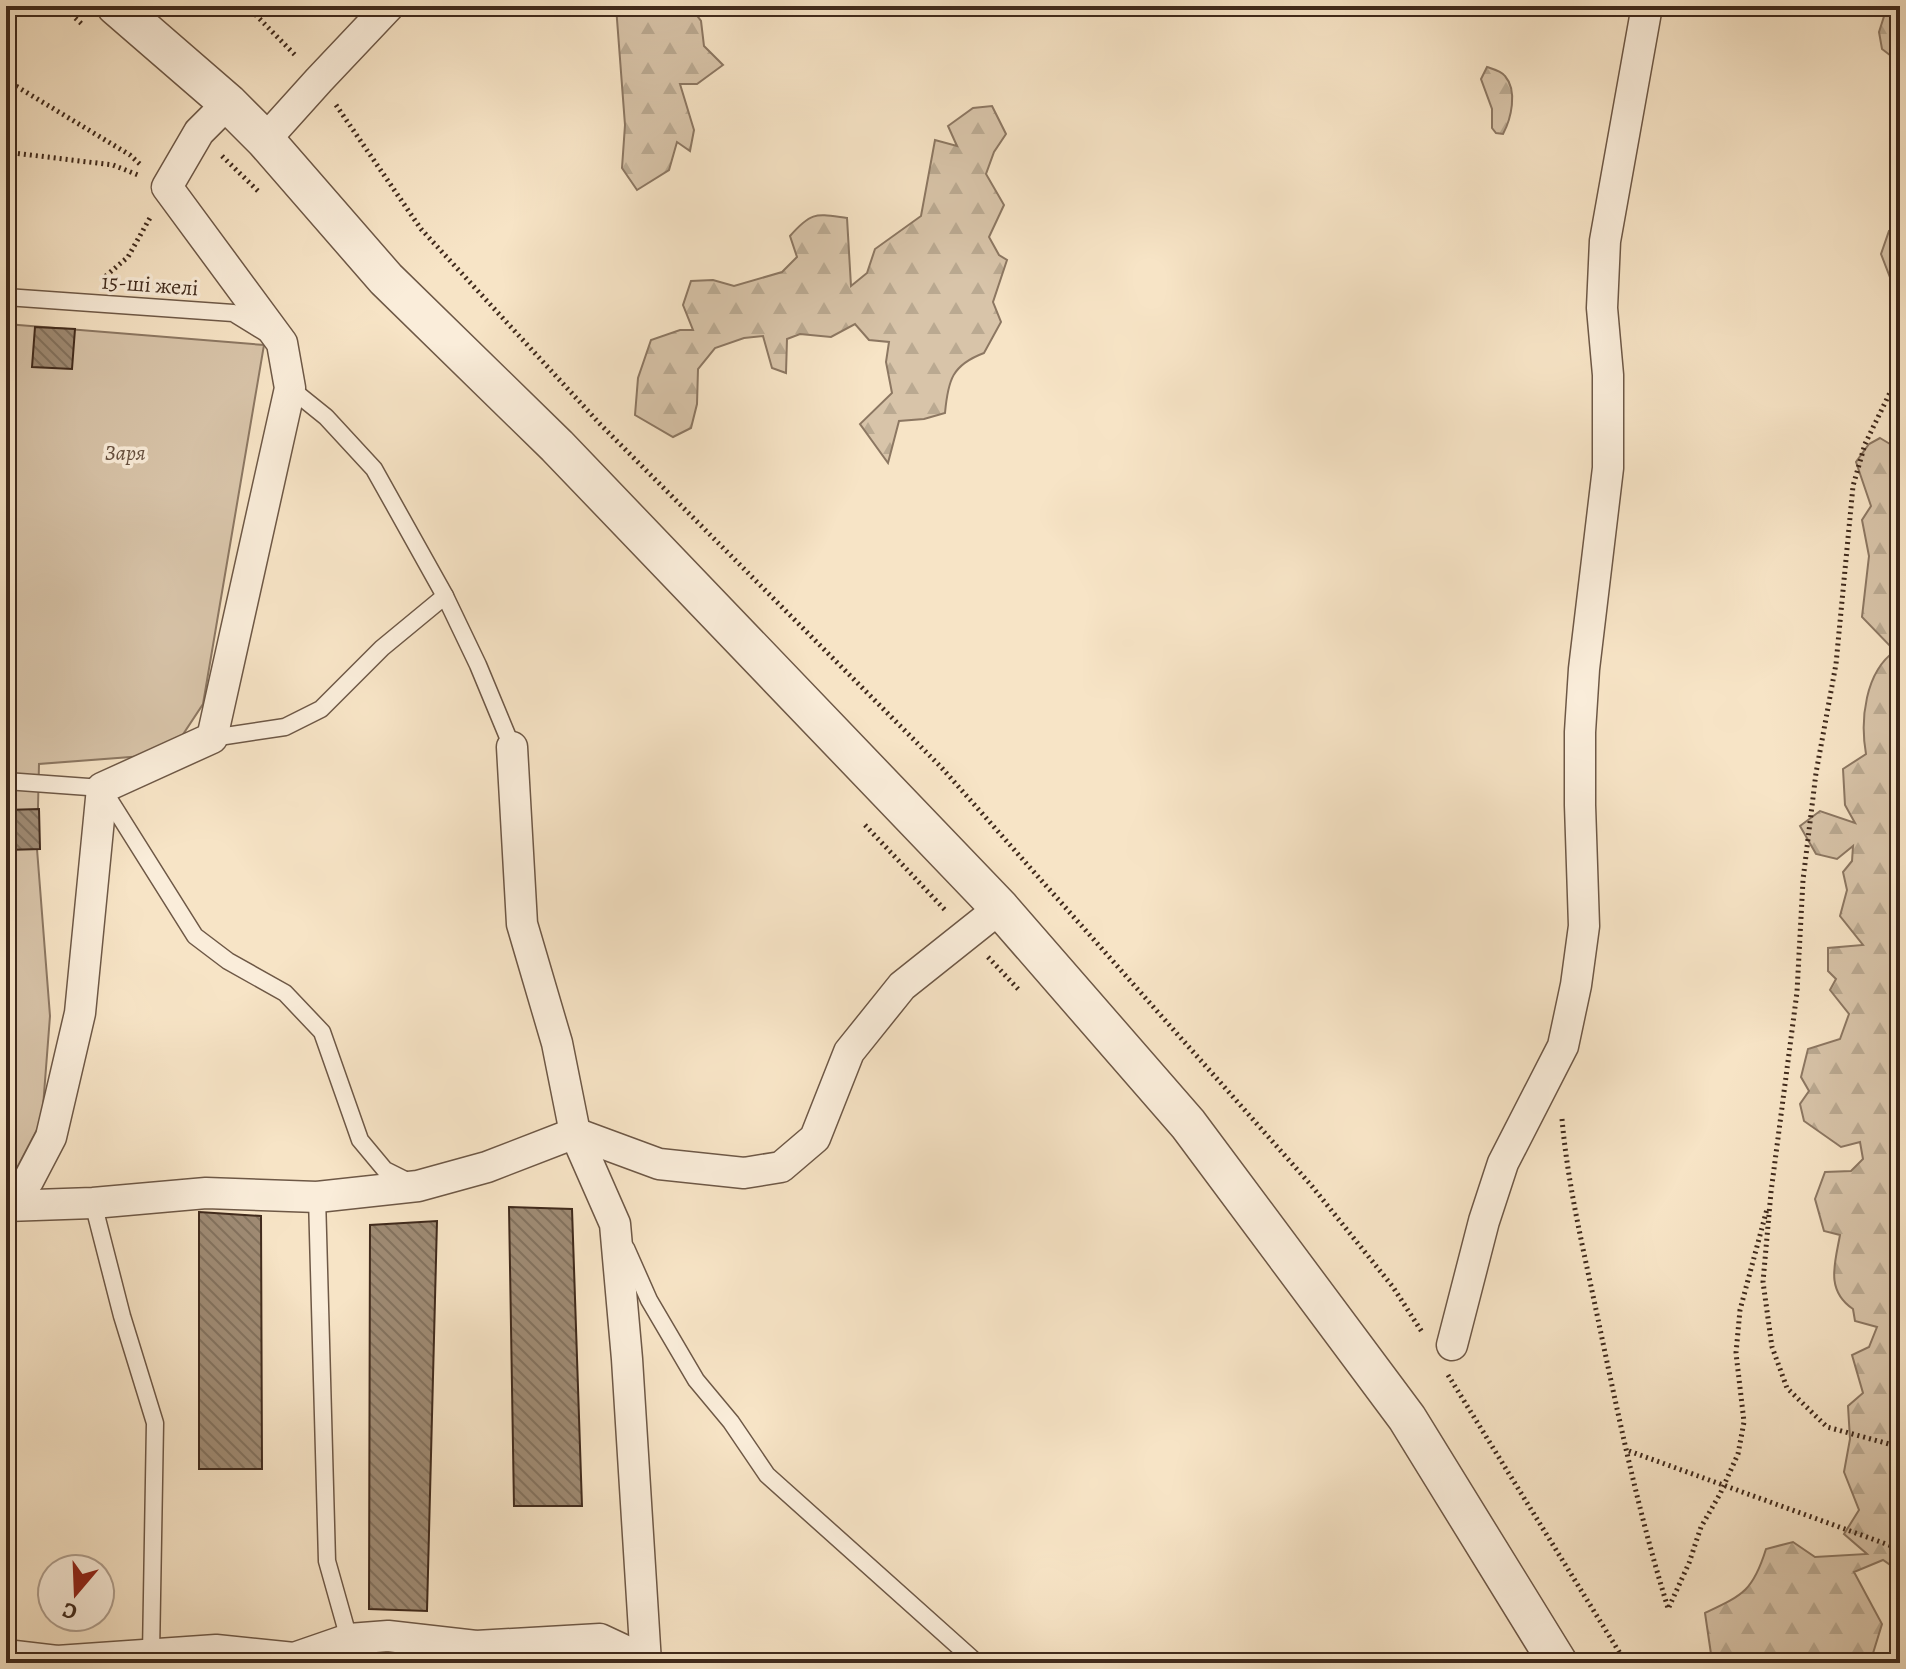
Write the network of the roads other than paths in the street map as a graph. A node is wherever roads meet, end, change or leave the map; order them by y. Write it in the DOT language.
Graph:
graph roads {
  1 [pos="389,6"];
  2 [pos="1647,6"];
  3 [pos="106,21"];
  4 [pos="228,103"];
  5 [pos="265,140"];
  6 [pos="6,297"];
  7 [pos="282,343"];
  8 [pos="290,388"];
  9 [pos="445,596"];
  10 [pos="212,738"];
  11 [pos="512,747"];
  12 [pos="6,781"];
  13 [pos="102,788"];
  14 [pos="1000,908"];
  15 [pos="575,1133"];
  16 [pos="418,1186"];
  17 [pos="6,1191"];
  18 [pos="317,1197"];
  19 [pos="93,1203"];
  20 [pos="6,1206"];
  21 [pos="615,1224"];
  22 [pos="1452,1345"];
  23 [pos="349,1639"];
  24 [pos="151,1654"];
  25 [pos="6,1655"];
  26 [pos="294,1661"];
  27 [pos="646,1662"];
  28 [pos="977,1663"];
  29 [pos="1558,1663"];
  1 -- 5 [label="street"];
  2 -- 22 [label="street"];
  3 -- 4 [label="street"];
  4 -- 5 [label="street"];
  4 -- 7 [label="street"];
  5 -- 14 [label="street"];
  6 -- 7 [label="lane, 15-ші желі"];
  7 -- 8 [label="street"];
  8 -- 9 [label="lane"];
  8 -- 10 [label="street"];
  9 -- 10 [label="lane"];
  9 -- 11 [label="lane"];
  10 -- 13 [label="street"];
  11 -- 15 [label="street"];
  12 -- 13 [label="lane"];
  13 -- 16 [label="lane"];
  13 -- 17 [label="street"];
  14 -- 15 [label="street"];
  14 -- 29 [label="street"];
  15 -- 16 [label="street"];
  15 -- 21 [label="street"];
  16 -- 18 [label="street"];
  18 -- 19 [label="street"];
  18 -- 23 [label="lane"];
  19 -- 20 [label="street"];
  19 -- 24 [label="lane"];
  21 -- 27 [label="street"];
  21 -- 28 [label="lane"];
  23 -- 26 [label="street"];
  23 -- 27 [label="street"];
  24 -- 25 [label="street"];
  24 -- 26 [label="street"];
}
